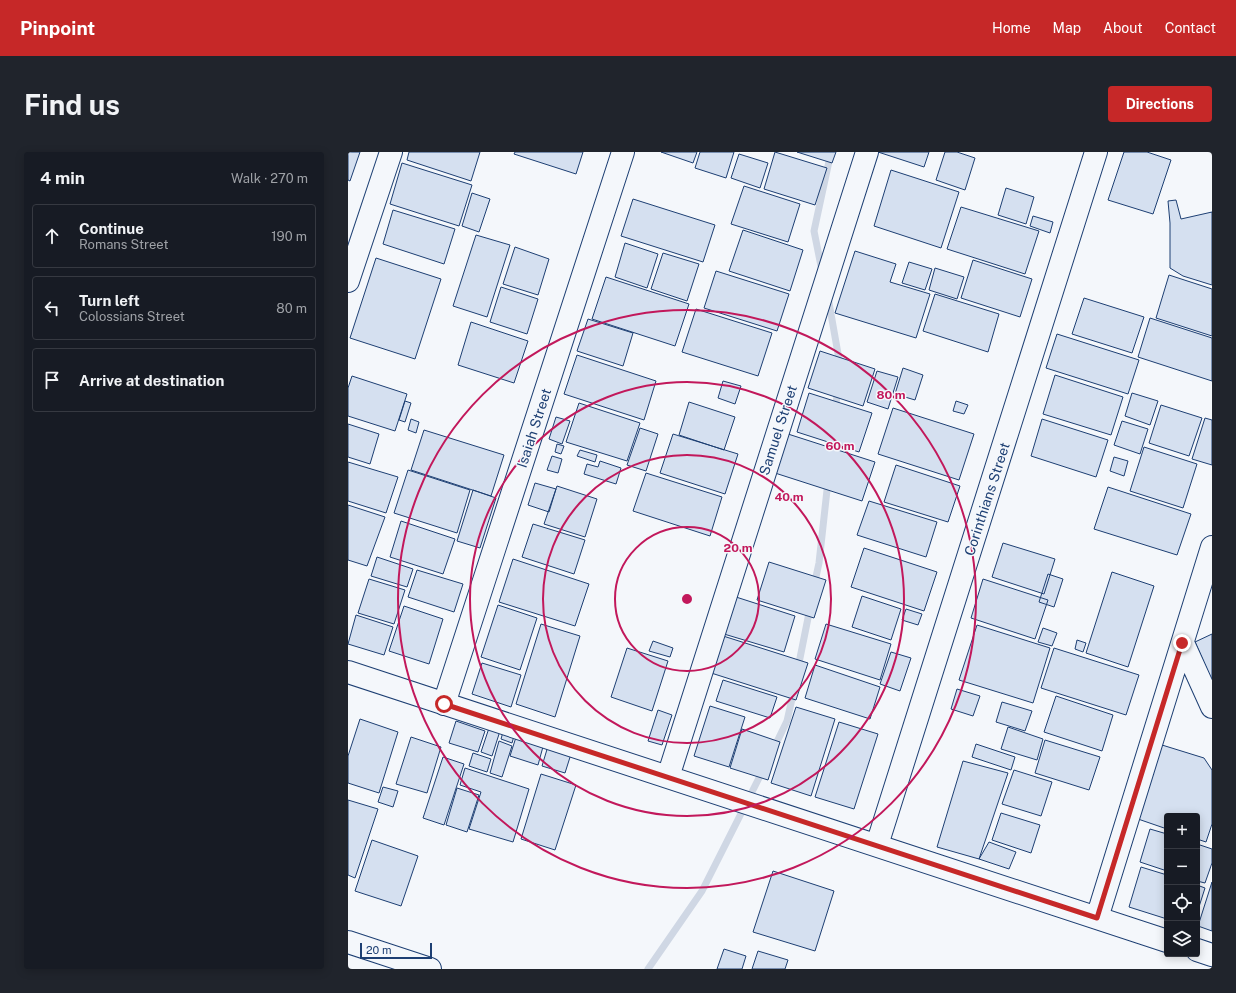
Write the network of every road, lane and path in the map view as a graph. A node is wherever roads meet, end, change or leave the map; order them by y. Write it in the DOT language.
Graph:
graph roads {
  1 [pos="390,152"];
  2 [pos="623,152"];
  3 [pos="867,152"];
  4 [pos="1096,152"];
  5 [pos="348,281"];
  6 [pos="1212,547"];
  7 [pos="1182,643"];
  8 [pos="348,672"];
  9 [pos="444,704"];
  10 [pos="1212,707"];
  11 [pos="668,777"];
  12 [pos="877,845"];
  13 [pos="1097,918"];
  14 [pos="1164,939"];
  15 [pos="348,942"];
  16 [pos="1200,951"];
  17 [pos="1212,955"];
  18 [pos="430,969"];
  1 -- 5 [label="street"];
  2 -- 9 [label="street, Isaiah Street"];
  3 -- 11 [label="street, Samuel Street"];
  4 -- 12 [label="street, Corinthians Street"];
  6 -- 7 [label="street"];
  7 -- 10 [label="street"];
  7 -- 13 [label="street"];
  8 -- 9 [label="street"];
  9 -- 11 [label="street"];
  11 -- 12 [label="street"];
  12 -- 13 [label="street"];
  13 -- 14 [label="street"];
  15 -- 18 [label="street"];
  16 -- 17 [label="street"];
}
